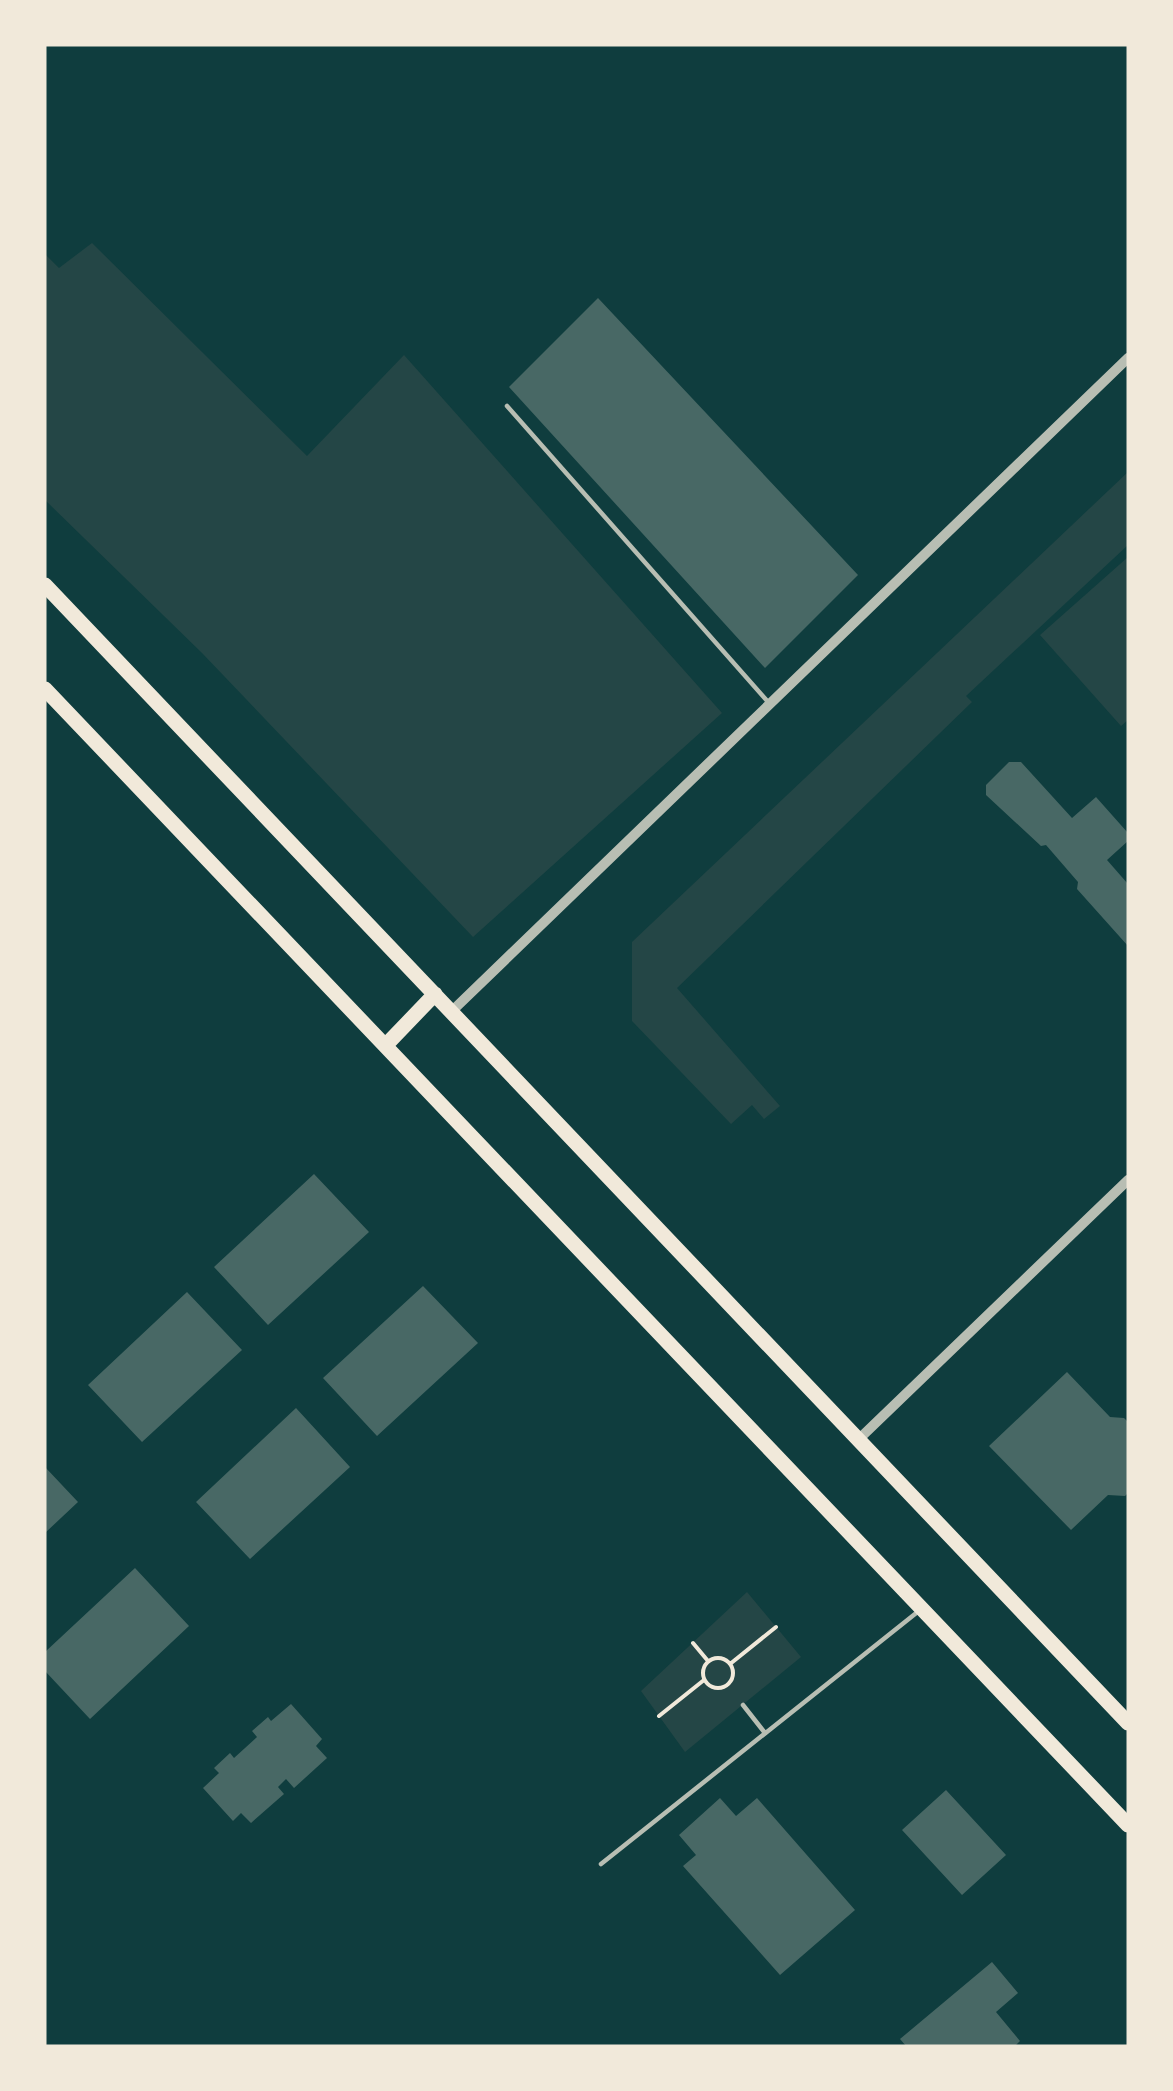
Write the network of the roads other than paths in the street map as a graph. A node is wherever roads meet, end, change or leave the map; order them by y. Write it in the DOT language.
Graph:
graph roads {
  1 [pos="1128,358"];
  2 [pos="507,406"];
  3 [pos="45,585"];
  4 [pos="45,689"];
  5 [pos="770,704"];
  6 [pos="435,993"];
  7 [pos="452,1011"];
  8 [pos="386,1045"];
  9 [pos="1128,1180"];
  10 [pos="859,1439"];
  11 [pos="922,1608"];
  12 [pos="742,1705"];
  13 [pos="1128,1723"];
  14 [pos="765,1733"];
  15 [pos="1128,1825"];
  16 [pos="601,1864"];
  1 -- 5 [label="street"];
  2 -- 5 [label="lane"];
  3 -- 6 [label="main road"];
  4 -- 8 [label="main road"];
  5 -- 7 [label="street"];
  6 -- 7 [label="main road"];
  6 -- 8 [label="main road"];
  7 -- 10 [label="main road"];
  8 -- 11 [label="main road"];
  9 -- 10 [label="street"];
  10 -- 13 [label="main road"];
  11 -- 14 [label="lane"];
  11 -- 15 [label="main road"];
  12 -- 14 [label="lane"];
  14 -- 16 [label="lane"];
}
